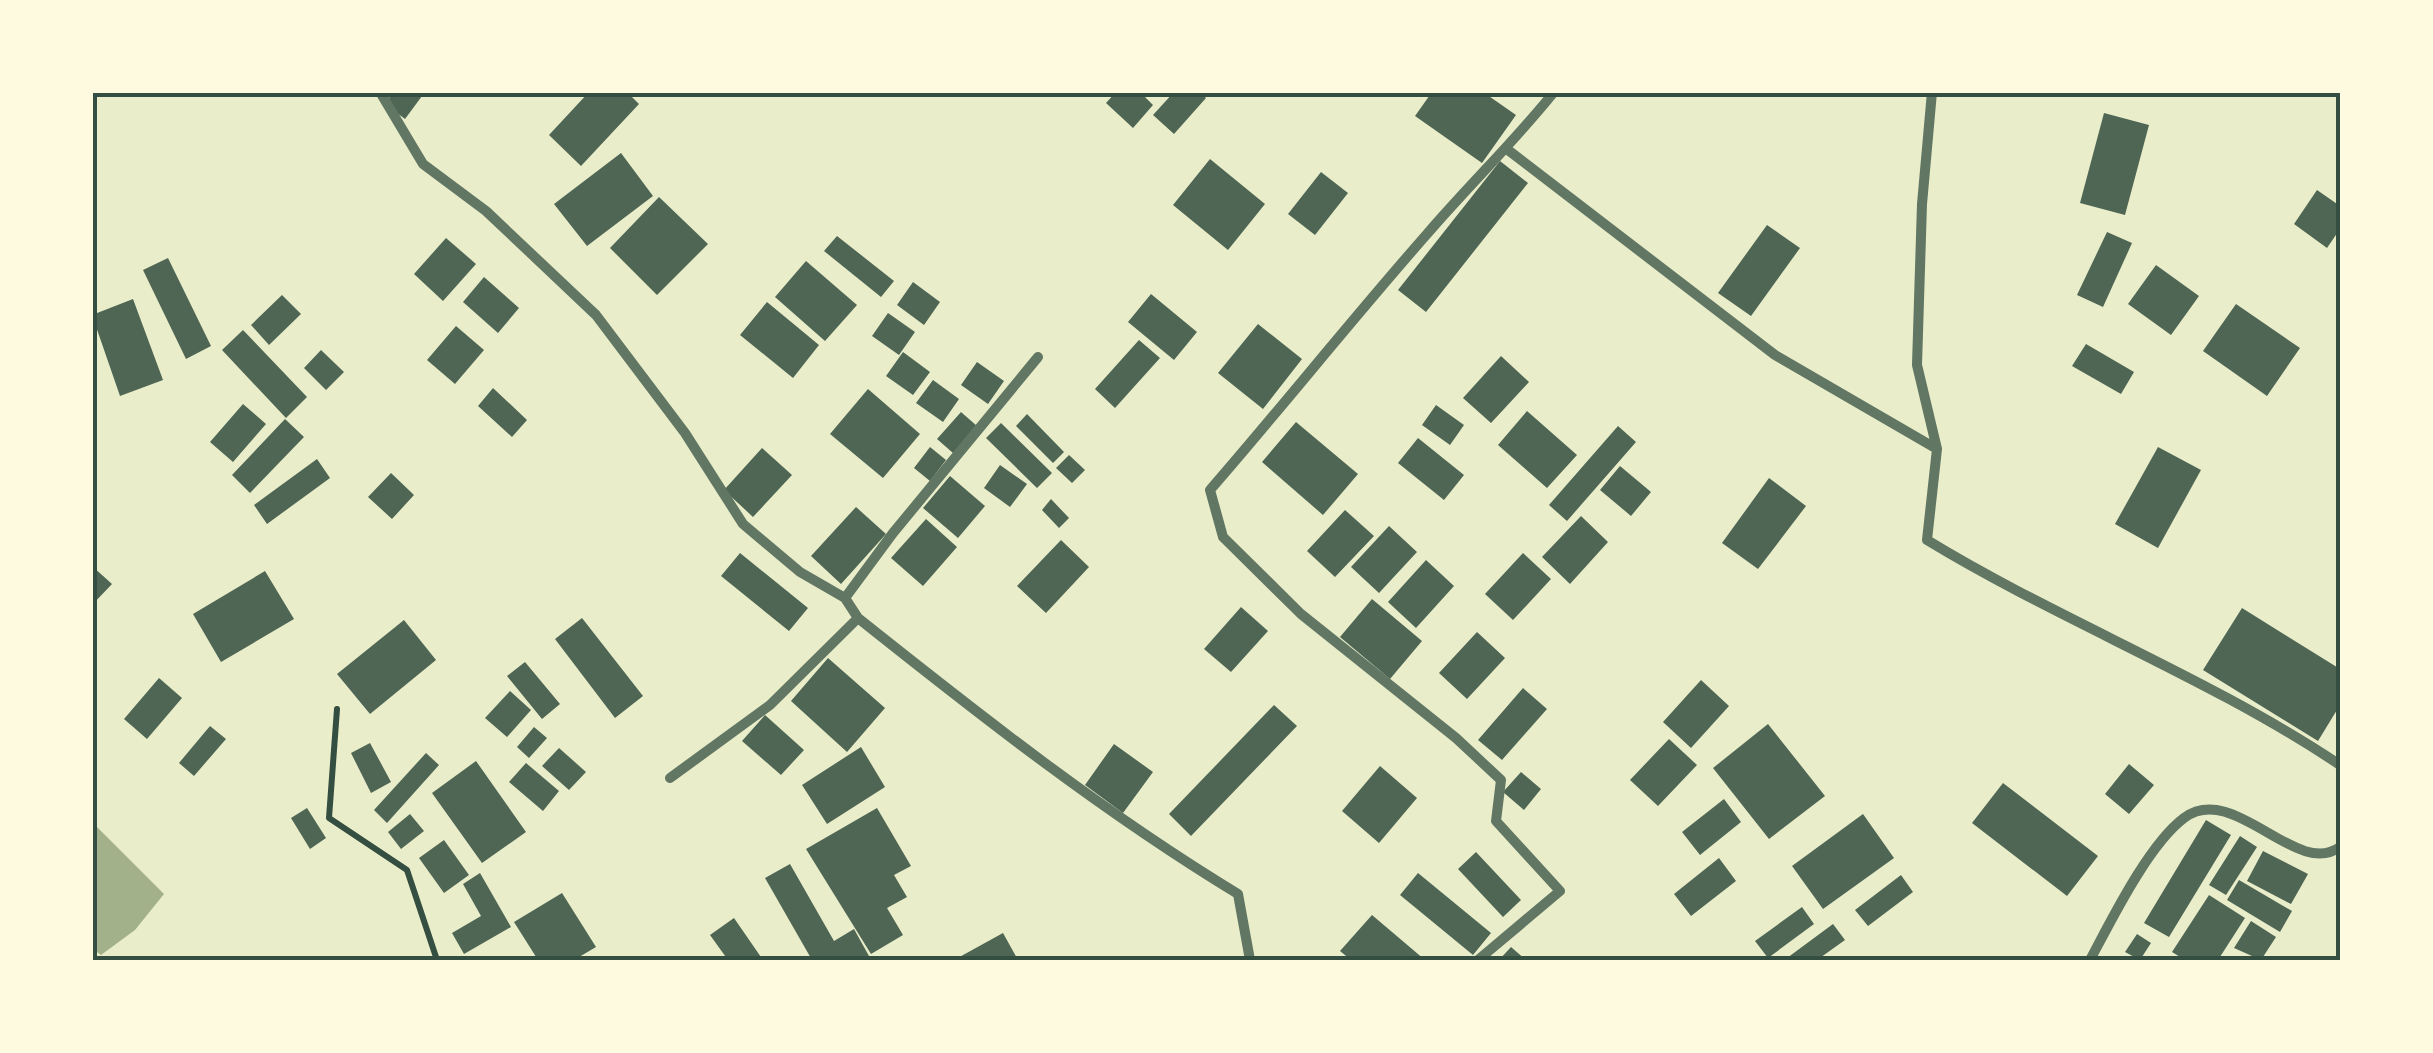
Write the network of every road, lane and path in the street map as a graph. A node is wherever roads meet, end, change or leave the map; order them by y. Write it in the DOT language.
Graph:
graph roads {
  1 [pos="380,92"];
  2 [pos="1554,92"];
  3 [pos="1932,92"];
  4 [pos="1508,150"];
  5 [pos="1038,356"];
  6 [pos="1937,449"];
  7 [pos="845,598"];
  8 [pos="858,618"];
  9 [pos="337,710"];
  10 [pos="2340,765"];
  11 [pos="670,778"];
  12 [pos="2340,847"];
  13 [pos="437,960"];
  14 [pos="1250,960"];
  15 [pos="1478,960"];
  16 [pos="2090,960"];
  1 -- 7 [label="street"];
  2 -- 4 [label="street"];
  3 -- 6 [label="street"];
  4 -- 6 [label="street"];
  4 -- 15 [label="street"];
  5 -- 7 [label="street"];
  6 -- 10 [label="street"];
  7 -- 8 [label="street"];
  8 -- 11 [label="street"];
  8 -- 14 [label="street"];
  9 -- 13 [label="path"];
  12 -- 16 [label="street"];
}
